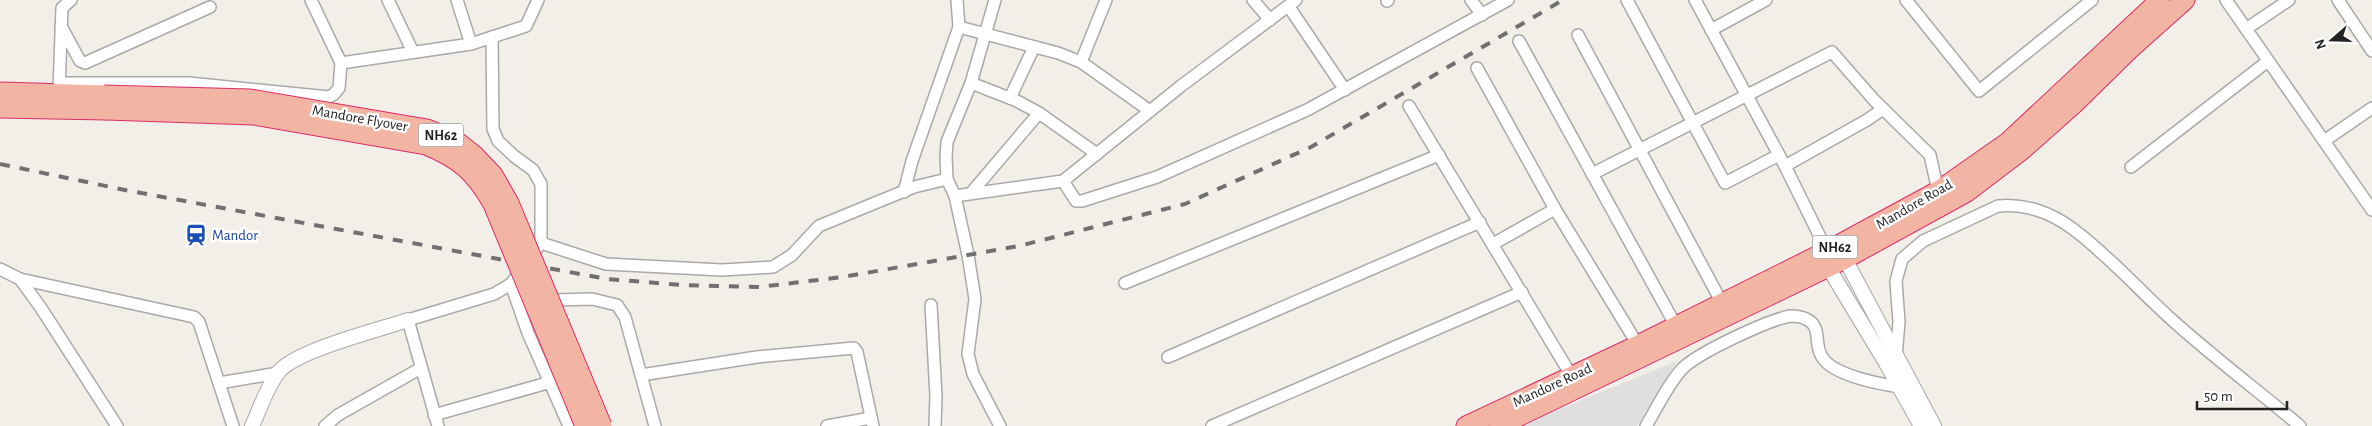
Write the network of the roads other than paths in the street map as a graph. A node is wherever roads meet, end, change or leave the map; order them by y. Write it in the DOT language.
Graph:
graph roads {
  1 [pos="71,0"];
  2 [pos="311,0"];
  3 [pos="388,0"];
  4 [pos="457,0"];
  5 [pos="538,0"];
  6 [pos="956,0"];
  7 [pos="995,0"];
  8 [pos="1106,0"];
  9 [pos="1253,0"];
  10 [pos="1471,0"];
  11 [pos="1508,0"];
  12 [pos="1627,0"];
  13 [pos="1694,0"];
  14 [pos="1766,0"];
  15 [pos="1906,0"];
  16 [pos="2092,0"];
  17 [pos="2226,0"];
  18 [pos="2289,0"];
  19 [pos="2338,0"];
  20 [pos="2173,2"];
  21 [pos="1293,3"];
  22 [pos="210,7"];
  23 [pos="1482,15"];
  24 [pos="1270,20"];
  25 [pos="62,26"];
  26 [pos="959,27"];
  27 [pos="2246,29"];
  28 [pos="1711,30"];
  29 [pos="983,32"];
  30 [pos="1578,35"];
  31 [pos="492,37"];
  32 [pos="1520,41"];
  33 [pos="471,44"];
  34 [pos="1034,47"];
  35 [pos="2372,51"];
  36 [pos="413,52"];
  37 [pos="2268,61"];
  38 [pos="1081,62"];
  39 [pos="341,63"];
  40 [pos="1477,68"];
  41 [pos="971,83"];
  42 [pos="1345,90"];
  43 [pos="0,92"];
  44 [pos="59,95"];
  45 [pos="1747,96"];
  46 [pos="1010,98"];
  47 [pos="105,102"];
  48 [pos="1410,106"];
  49 [pos="0,108"];
  50 [pos="2372,108"];
  51 [pos="1883,109"];
  52 [pos="1150,111"];
  53 [pos="1040,114"];
  54 [pos="1692,124"];
  55 [pos="2324,141"];
  56 [pos="1640,150"];
  57 [pos="1097,154"];
  58 [pos="1779,154"];
  59 [pos="1439,155"];
  60 [pos="1785,166"];
  61 [pos="2132,167"];
  62 [pos="1592,174"];
  63 [pos="943,180"];
  64 [pos="1063,181"];
  65 [pos="909,190"];
  66 [pos="1938,191"];
  67 [pos="971,193"];
  68 [pos="955,196"];
  69 [pos="1555,208"];
  70 [pos="2372,210"];
  71 [pos="1480,222"];
  72 [pos="540,244"];
  73 [pos="1492,244"];
  74 [pos="1833,259"];
  75 [pos="0,269"];
  76 [pos="20,279"];
  77 [pos="1125,283"];
  78 [pos="511,284"];
  79 [pos="1522,292"];
  80 [pos="517,301"];
  81 [pos="1722,303"];
  82 [pos="930,305"];
  83 [pos="408,320"];
  84 [pos="1676,326"];
  85 [pos="1875,332"];
  86 [pos="1638,345"];
  87 [pos="1168,357"];
  88 [pos="1896,357"];
  89 [pos="421,368"];
  90 [pos="278,372"];
  91 [pos="640,375"];
  92 [pos="551,382"];
  93 [pos="1575,382"];
  94 [pos="219,383"];
  95 [pos="1900,387"];
  96 [pos="436,420"];
  97 [pos="872,422"];
  98 [pos="112,425"];
  99 [pos="233,426"];
  100 [pos="252,426"];
  101 [pos="325,426"];
  102 [pos="568,426"];
  103 [pos="585,426"];
  104 [pos="602,426"];
  105 [pos="655,426"];
  106 [pos="827,426"];
  107 [pos="934,426"];
  108 [pos="1000,426"];
  109 [pos="1212,426"];
  110 [pos="1466,426"];
  111 [pos="1499,426"];
  112 [pos="1646,426"];
  113 [pos="1921,426"];
  114 [pos="1934,426"];
  115 [pos="2300,426"];
  1 -- 25 [label="street"];
  2 -- 39 [label="street"];
  3 -- 36 [label="street"];
  4 -- 33 [label="street"];
  5 -- 31 [label="street"];
  6 -- 26 [label="street"];
  7 -- 29 [label="street"];
  8 -- 38 [label="street"];
  9 -- 24 [label="street"];
  10 -- 23 [label="street"];
  11 -- 23 [label="street"];
  12 -- 54 [label="street"];
  13 -- 28 [label="street"];
  14 -- 28 [label="street"];
  15 -- 16 [label="street"];
  17 -- 27 [label="street"];
  18 -- 27 [label="street"];
  19 -- 35 [label="street"];
  20 -- 66 [label="highway, Mandore Road / NH62"];
  20 -- 74 [label="highway, Mandore Road / NH62"];
  21 -- 24 [label="street"];
  21 -- 42 [label="street"];
  22 -- 25 [label="street"];
  23 -- 42 [label="street"];
  24 -- 52 [label="street"];
  25 -- 44 [label="street"];
  26 -- 29 [label="street"];
  26 -- 65 [label="street"];
  27 -- 37 [label="street"];
  28 -- 45 [label="street"];
  29 -- 34 [label="street"];
  29 -- 41 [label="street"];
  30 -- 56 [label="street"];
  31 -- 33 [label="street"];
  31 -- 72 [label="street"];
  32 -- 62 [label="street"];
  33 -- 36 [label="street"];
  34 -- 38 [label="street"];
  34 -- 46 [label="street"];
  36 -- 39 [label="street"];
  37 -- 55 [label="street"];
  37 -- 61 [label="street"];
  38 -- 52 [label="street"];
  39 -- 44 [label="street"];
  40 -- 69 [label="street"];
  41 -- 46 [label="street"];
  41 -- 63 [label="street"];
  42 -- 64 [label="street"];
  43 -- 44 [label="highway, NH62"];
  44 -- 47 [label="highway, Mandore Flyover / NH62"];
  44 -- 49 [label="highway, NH62"];
  45 -- 51 [label="street"];
  45 -- 54 [label="street"];
  45 -- 58 [label="street"];
  46 -- 53 [label="street"];
  47 -- 103 [label="highway, Mandore Flyover / NH62, bridge"];
  47 -- 104 [label="highway, Mandore Flyover / NH62, bridge"];
  48 -- 59 [label="street"];
  50 -- 55 [label="street"];
  51 -- 60 [label="street"];
  51 -- 66 [label="street"];
  52 -- 57 [label="street"];
  53 -- 57 [label="street"];
  53 -- 67 [label="street"];
  54 -- 56 [label="street"];
  54 -- 58 [label="street"];
  55 -- 70 [label="street"];
  56 -- 62 [label="street"];
  56 -- 81 [label="street"];
  57 -- 64 [label="street"];
  58 -- 60 [label="street"];
  59 -- 71 [label="street"];
  59 -- 77 [label="street"];
  60 -- 74 [label="street"];
  62 -- 84 [label="street"];
  63 -- 65 [label="street"];
  63 -- 68 [label="street"];
  64 -- 67 [label="street"];
  65 -- 72 [label="street"];
  66 -- 74 [label="highway, Mandore Road / NH62"];
  67 -- 68 [label="street"];
  68 -- 108 [label="street"];
  69 -- 73 [label="street"];
  69 -- 86 [label="street"];
  71 -- 73 [label="street"];
  71 -- 87 [label="street"];
  72 -- 78 [label="street"];
  73 -- 79 [label="street"];
  74 -- 81 [label="highway, Mandore Road / NH62"];
  74 -- 85 [label="street"];
  74 -- 93 [label="highway, Mandore Road / NH62"];
  75 -- 76 [label="street"];
  76 -- 94 [label="street"];
  76 -- 98 [label="street"];
  78 -- 80 [label="street"];
  78 -- 83 [label="street"];
  79 -- 93 [label="street"];
  79 -- 109 [label="street"];
  80 -- 91 [label="street"];
  80 -- 92 [label="street"];
  81 -- 84 [label="highway, Mandore Road / NH62"];
  82 -- 107 [label="street"];
  83 -- 89 [label="street"];
  83 -- 90 [label="street"];
  84 -- 86 [label="highway, Mandore Road / NH62"];
  85 -- 88 [label="street"];
  85 -- 95 [label="street"];
  86 -- 93 [label="highway, Mandore Road / NH62"];
  88 -- 114 [label="street"];
  88 -- 115 [label="street"];
  89 -- 96 [label="street"];
  89 -- 101 [label="street"];
  90 -- 94 [label="street"];
  90 -- 100 [label="street"];
  91 -- 97 [label="street"];
  91 -- 105 [label="street"];
  92 -- 96 [label="street"];
  92 -- 102 [label="street"];
  93 -- 110 [label="highway, Mandore Road / NH62"];
  93 -- 111 [label="highway, Mandore Road / NH62"];
  94 -- 99 [label="street"];
  95 -- 112 [label="street"];
  95 -- 113 [label="street"];
  97 -- 106 [label="street"];
}
